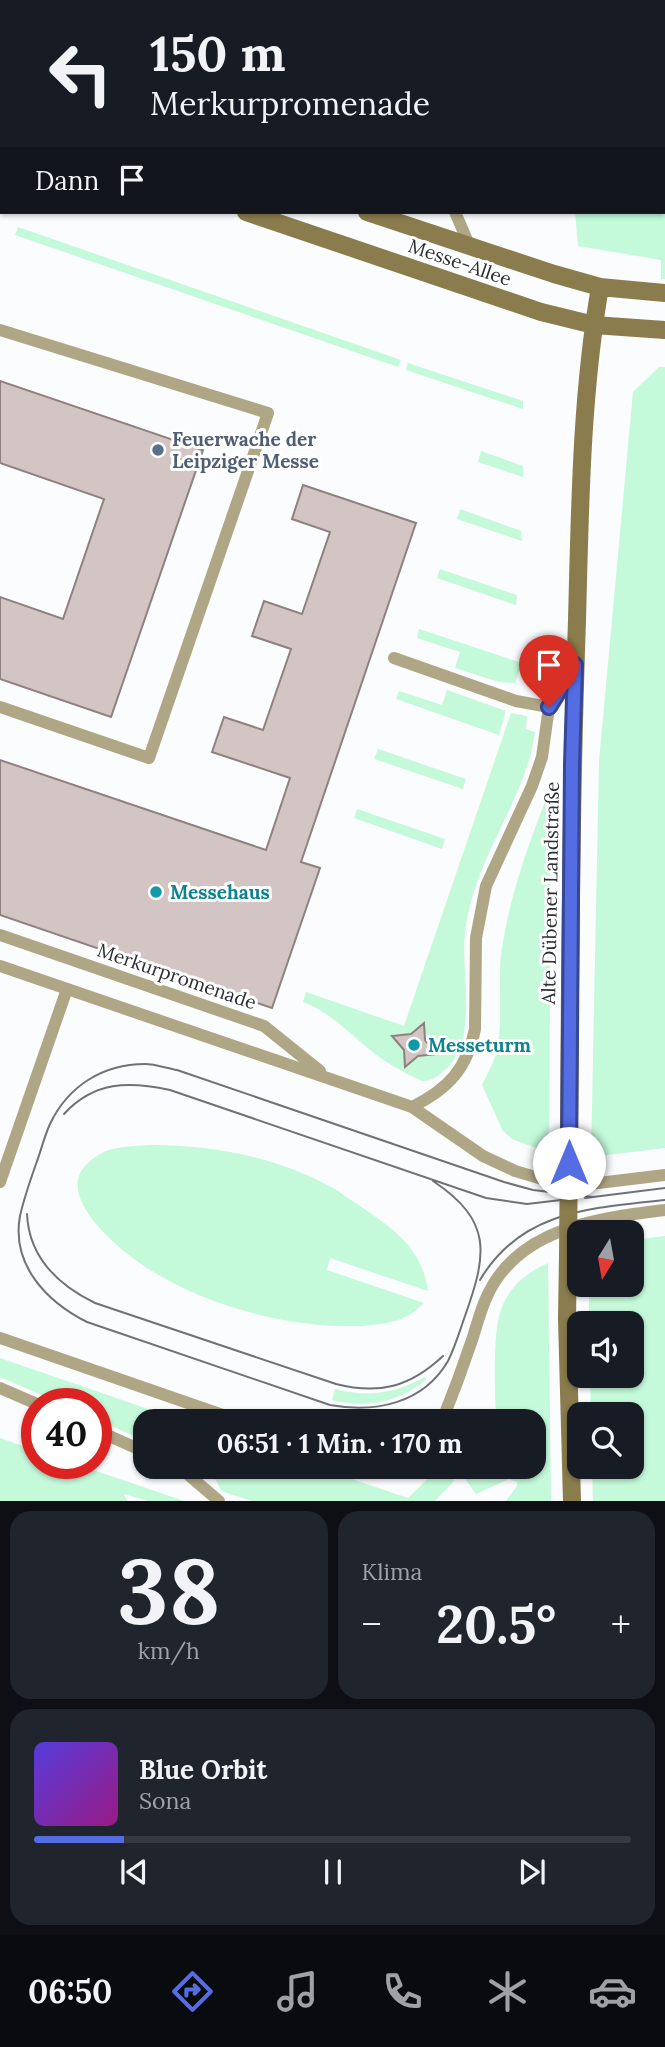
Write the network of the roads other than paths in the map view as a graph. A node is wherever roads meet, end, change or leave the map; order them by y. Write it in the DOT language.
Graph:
graph roads {
  1 [pos="252,214"];
  2 [pos="374,214"];
  3 [pos="456,214"];
  4 [pos="470,247"];
  5 [pos="600,287"];
  6 [pos="665,293"];
  7 [pos="594,325"];
  8 [pos="0,330"];
  9 [pos="665,330"];
  10 [pos="394,659"];
  11 [pos="575,665"];
  12 [pos="0,707"];
  13 [pos="549,707"];
  14 [pos="0,935"];
  15 [pos="0,966"];
  16 [pos="66,989"];
  17 [pos="328,1077"];
  18 [pos="412,1107"];
  19 [pos="665,1175"];
  20 [pos="0,1182"];
  21 [pos="665,1210"];
  22 [pos="0,1338"];
  23 [pos="0,1388"];
  24 [pos="21,1397"];
  25 [pos="205,1409"];
  26 [pos="447,1409"];
  27 [pos="112,1437"];
  28 [pos="133,1447"];
  29 [pos="193,1479"];
  30 [pos="219,1501"];
  31 [pos="572,1501"];
  1 -- 7 [label="street, Messe-Allee"];
  2 -- 4 [label="street, Messe-Allee"];
  3 -- 4 [label="lane"];
  4 -- 5 [label="street, Messe-Allee"];
  5 -- 6 [label="street, Messe-Allee"];
  5 -- 7 [label="street, Alte Dübener Landstraße"];
  7 -- 9 [label="street, Messe-Allee"];
  7 -- 11 [label="street, Alte Dübener Landstraße"];
  8 -- 12 [label="lane"];
  10 -- 13 [label="lane"];
  11 -- 13 [label="lane"];
  11 -- 31 [label="street, Alte Dübener Landstraße, bridge"];
  13 -- 18 [label="lane"];
  14 -- 17 [label="lane, Merkurpromenade"];
  15 -- 16 [label="lane, Merkurpromenade"];
  16 -- 17 [label="lane, Merkurpromenade"];
  16 -- 20 [label="lane"];
  17 -- 18 [label="lane, Merkurpromenade"];
  18 -- 19 [label="lane, Merkurpromenade"];
  21 -- 26 [label="lane"];
  22 -- 25 [label="lane"];
  23 -- 24 [label="lane"];
  27 -- 28 [label="lane"];
  29 -- 30 [label="lane"];
}
